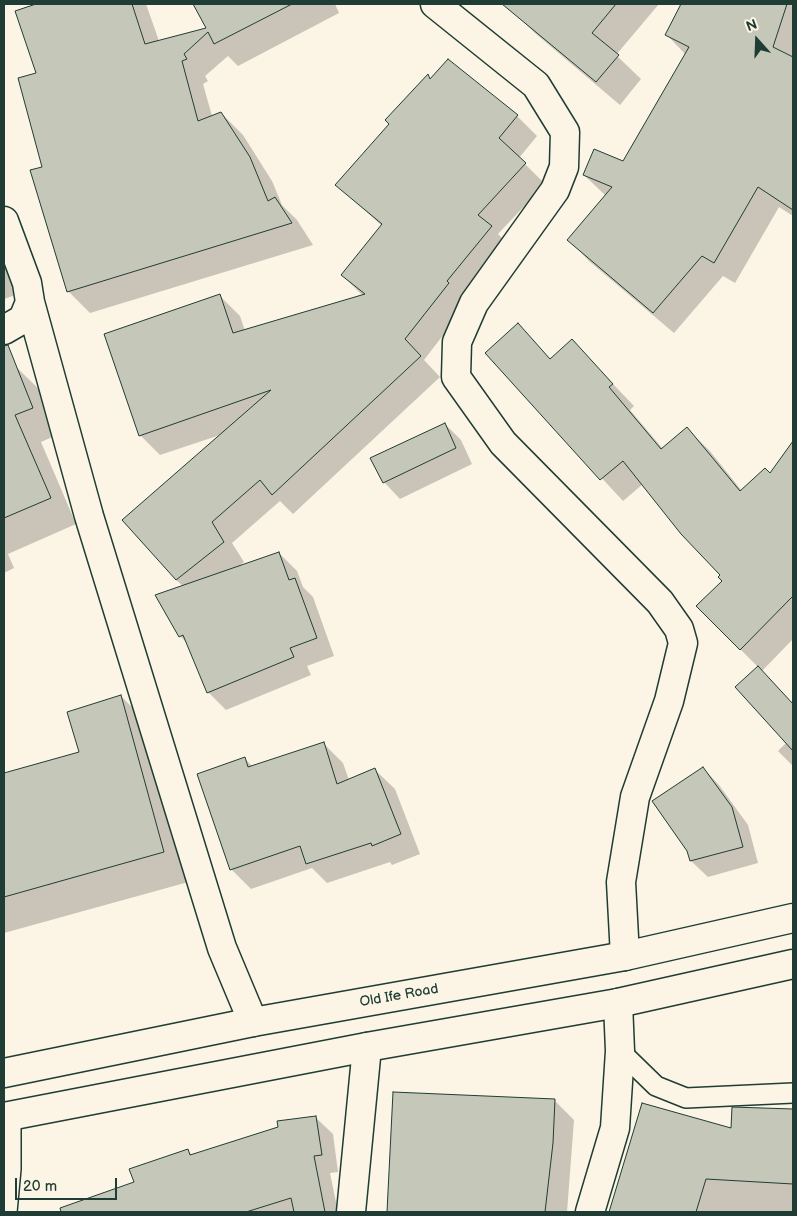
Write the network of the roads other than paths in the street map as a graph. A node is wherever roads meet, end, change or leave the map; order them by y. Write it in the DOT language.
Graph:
graph roads {
  1 [pos="435,4"];
  2 [pos="4,221"];
  3 [pos="30,302"];
  4 [pos="4,330"];
  5 [pos="793,918"];
  6 [pos="625,956"];
  7 [pos="793,964"];
  8 [pos="618,1003"];
  9 [pos="253,1022"];
  10 [pos="367,1047"];
  11 [pos="620,1051"];
  12 [pos="4,1073"];
  13 [pos="793,1093"];
  14 [pos="7,1116"];
  15 [pos="7,1212"];
  16 [pos="351,1212"];
  17 [pos="590,1212"];
  1 -- 6 [label="street"];
  2 -- 3 [label="street"];
  3 -- 4 [label="street"];
  3 -- 9 [label="street"];
  5 -- 6 [label="street, Old Ife Road"];
  6 -- 9 [label="street, Old Ife Road"];
  7 -- 8 [label="street"];
  8 -- 10 [label="street"];
  8 -- 11 [label="street"];
  9 -- 12 [label="street, Old Ife Road"];
  10 -- 14 [label="street"];
  10 -- 16 [label="street"];
  11 -- 13 [label="lane"];
  11 -- 17 [label="street"];
  14 -- 15 [label="lane"];
}
